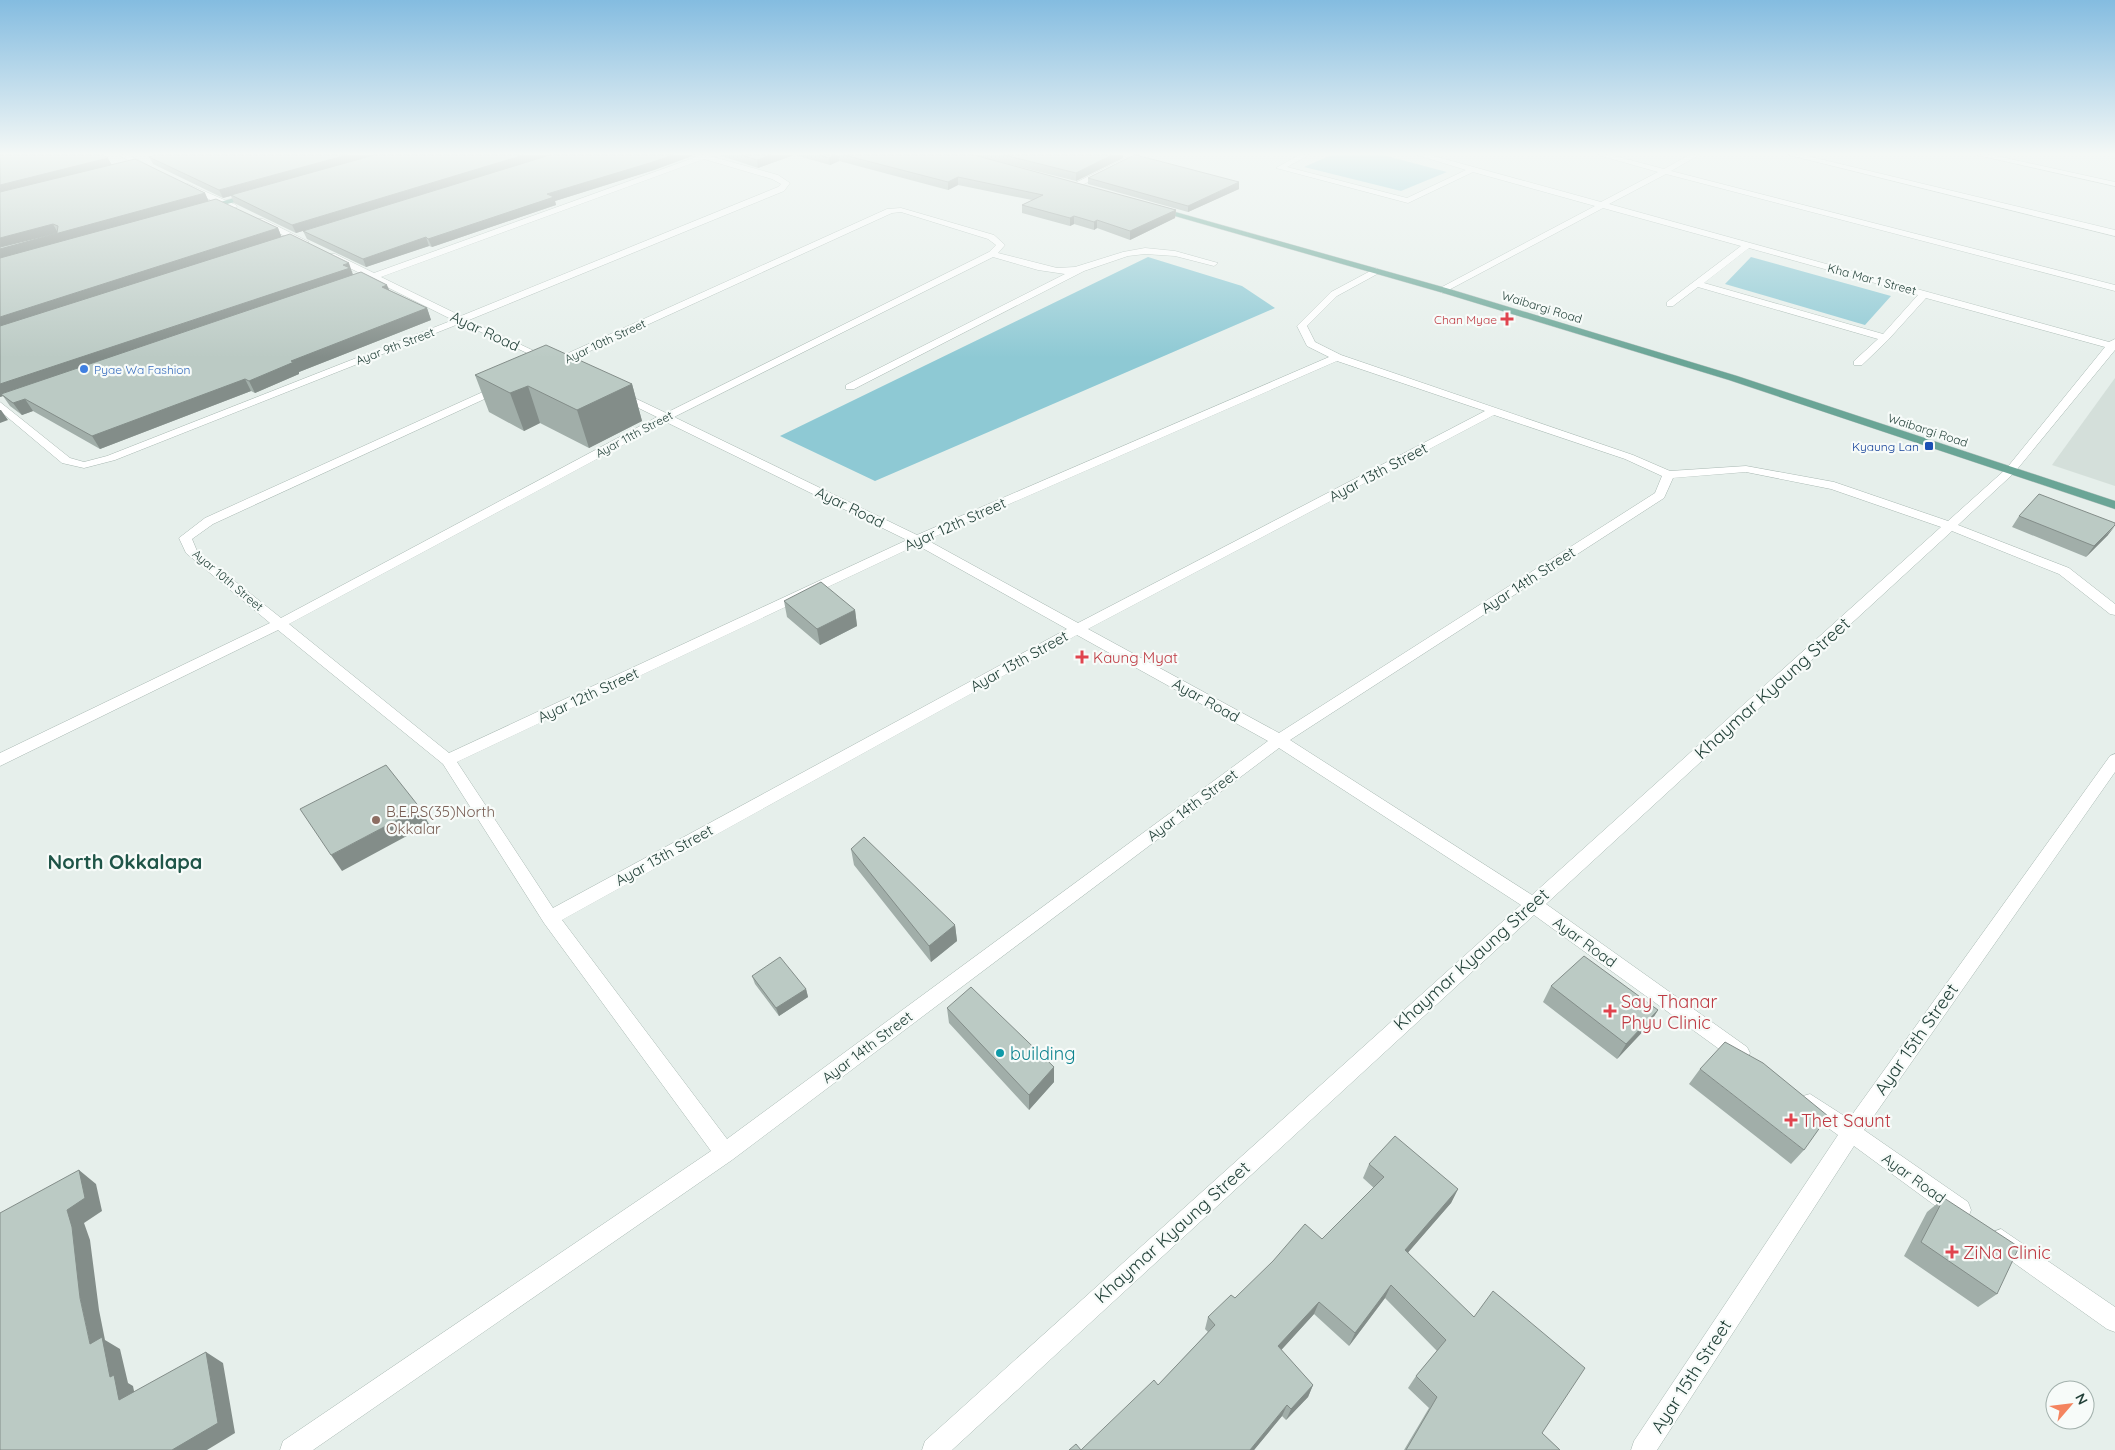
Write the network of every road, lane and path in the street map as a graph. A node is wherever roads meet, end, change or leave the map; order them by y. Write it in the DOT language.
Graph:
graph roads {
  1 [pos="261,223"];
  2 [pos="519,223"];
  3 [pos="699,223"];
  4 [pos="864,223"];
  5 [pos="943,223"];
  6 [pos="1205,223"];
  7 [pos="1566,223"];
  8 [pos="1667,223"];
  9 [pos="1861,223"];
  10 [pos="2072,223"];
  11 [pos="314,232"];
  12 [pos="2115,233"];
  13 [pos="291,240"];
  14 [pos="1748,245"];
  15 [pos="992,254"];
  16 [pos="1214,264"];
  17 [pos="1080,269"];
  18 [pos="1376,271"];
  19 [pos="374,276"];
  20 [pos="356,282"];
  21 [pos="1698,284"];
  22 [pos="2115,288"];
  23 [pos="1443,290"];
  24 [pos="1924,294"];
  25 [pos="1670,304"];
  26 [pos="461,320"];
  27 [pos="1885,338"];
  28 [pos="2114,345"];
  29 [pos="1337,357"];
  30 [pos="1858,362"];
  31 [pos="555,363"];
  32 [pos="538,371"];
  33 [pos="572,372"];
  34 [pos="511,384"];
  35 [pos="850,387"];
  36 [pos="606,388"];
  37 [pos="3,403"];
  38 [pos="1493,411"];
  39 [pos="666,417"];
  40 [pos="2010,471"];
  41 [pos="1668,475"];
  42 [pos="2115,505"];
  43 [pos="1950,526"];
  44 [pos="917,540"];
  45 [pos="2115,611"];
  46 [pos="281,624"];
  47 [pos="1077,629"];
  48 [pos="1279,740"];
  49 [pos="0,760"];
  50 [pos="448,760"];
  51 [pos="2115,760"];
  52 [pos="1532,904"];
  53 [pos="550,918"];
  54 [pos="1755,1064"];
  55 [pos="1795,1092"];
  56 [pos="1851,1132"];
  57 [pos="725,1153"];
  58 [pos="1971,1218"];
  59 [pos="1987,1230"];
  60 [pos="2115,1321"];
  61 [pos="292,1450"];
  62 [pos="934,1450"];
  63 [pos="1643,1450"];
  1 -- 13 [label="street, Ayar Road"];
  2 -- 19 [label="street"];
  3 -- 26 [label="street, Ayar 9th Street"];
  4 -- 31 [label="street, Ayar 10th Street"];
  5 -- 15 [label="street, Ayar 10th Street"];
  6 -- 18 [label="main road, Waibargi Road"];
  7 -- 23 [label="street"];
  8 -- 14 [label="street, Kha Mar 1 Street"];
  9 -- 22 [label="street"];
  10 -- 12 [label="street"];
  11 -- 13 [label="street"];
  13 -- 19 [label="street, Ayar Road"];
  14 -- 21 [label="street"];
  14 -- 24 [label="street, Kha Mar 1 Street"];
  15 -- 17 [label="street"];
  15 -- 39 [label="street, Ayar 11th Street"];
  16 -- 17 [label="street"];
  17 -- 35 [label="street"];
  18 -- 23 [label="main road, Waibargi Road"];
  18 -- 29 [label="street"];
  19 -- 20 [label="street"];
  19 -- 26 [label="street, Ayar Road"];
  21 -- 25 [label="street"];
  21 -- 27 [label="street"];
  23 -- 40 [label="main road, Waibargi Road"];
  24 -- 27 [label="street"];
  24 -- 28 [label="street, Kha Mar 1 Street"];
  26 -- 31 [label="street, Ayar Road"];
  26 -- 37 [label="street, Ayar 9th Street"];
  27 -- 30 [label="street"];
  28 -- 40 [label="street, Khaymar Kyaung Street"];
  29 -- 38 [label="street"];
  29 -- 44 [label="street, Ayar 12th Street"];
  31 -- 32 [label="street, Ayar 10th Street"];
  31 -- 33 [label="street, Ayar Road"];
  34 -- 46 [label="street, Ayar 10th Street"];
  36 -- 39 [label="street, Ayar Road"];
  38 -- 41 [label="street"];
  38 -- 47 [label="street, Ayar 13th Street"];
  39 -- 44 [label="street, Ayar Road"];
  39 -- 46 [label="street, Ayar 11th Street"];
  40 -- 42 [label="main road, Waibargi Road"];
  40 -- 43 [label="street, Khaymar Kyaung Street"];
  41 -- 43 [label="street"];
  41 -- 48 [label="street, Ayar 14th Street"];
  43 -- 45 [label="street"];
  43 -- 52 [label="street, Khaymar Kyaung Street"];
  44 -- 47 [label="street, Ayar Road"];
  44 -- 50 [label="street, Ayar 12th Street"];
  46 -- 49 [label="street, Ayar 11th Street"];
  46 -- 50 [label="street"];
  47 -- 48 [label="street, Ayar Road"];
  47 -- 53 [label="street, Ayar 13th Street"];
  48 -- 52 [label="street, Ayar Road"];
  48 -- 57 [label="street, Ayar 14th Street"];
  50 -- 53 [label="street"];
  51 -- 56 [label="street, Ayar 15th Street"];
  52 -- 54 [label="street, Ayar Road"];
  52 -- 62 [label="street, Khaymar Kyaung Street"];
  53 -- 57 [label="street"];
  55 -- 56 [label="street, Ayar Road"];
  56 -- 58 [label="street, Ayar Road"];
  56 -- 63 [label="street, Ayar 15th Street"];
  57 -- 61 [label="street, Ayar 14th Street"];
  59 -- 60 [label="street"];
}
